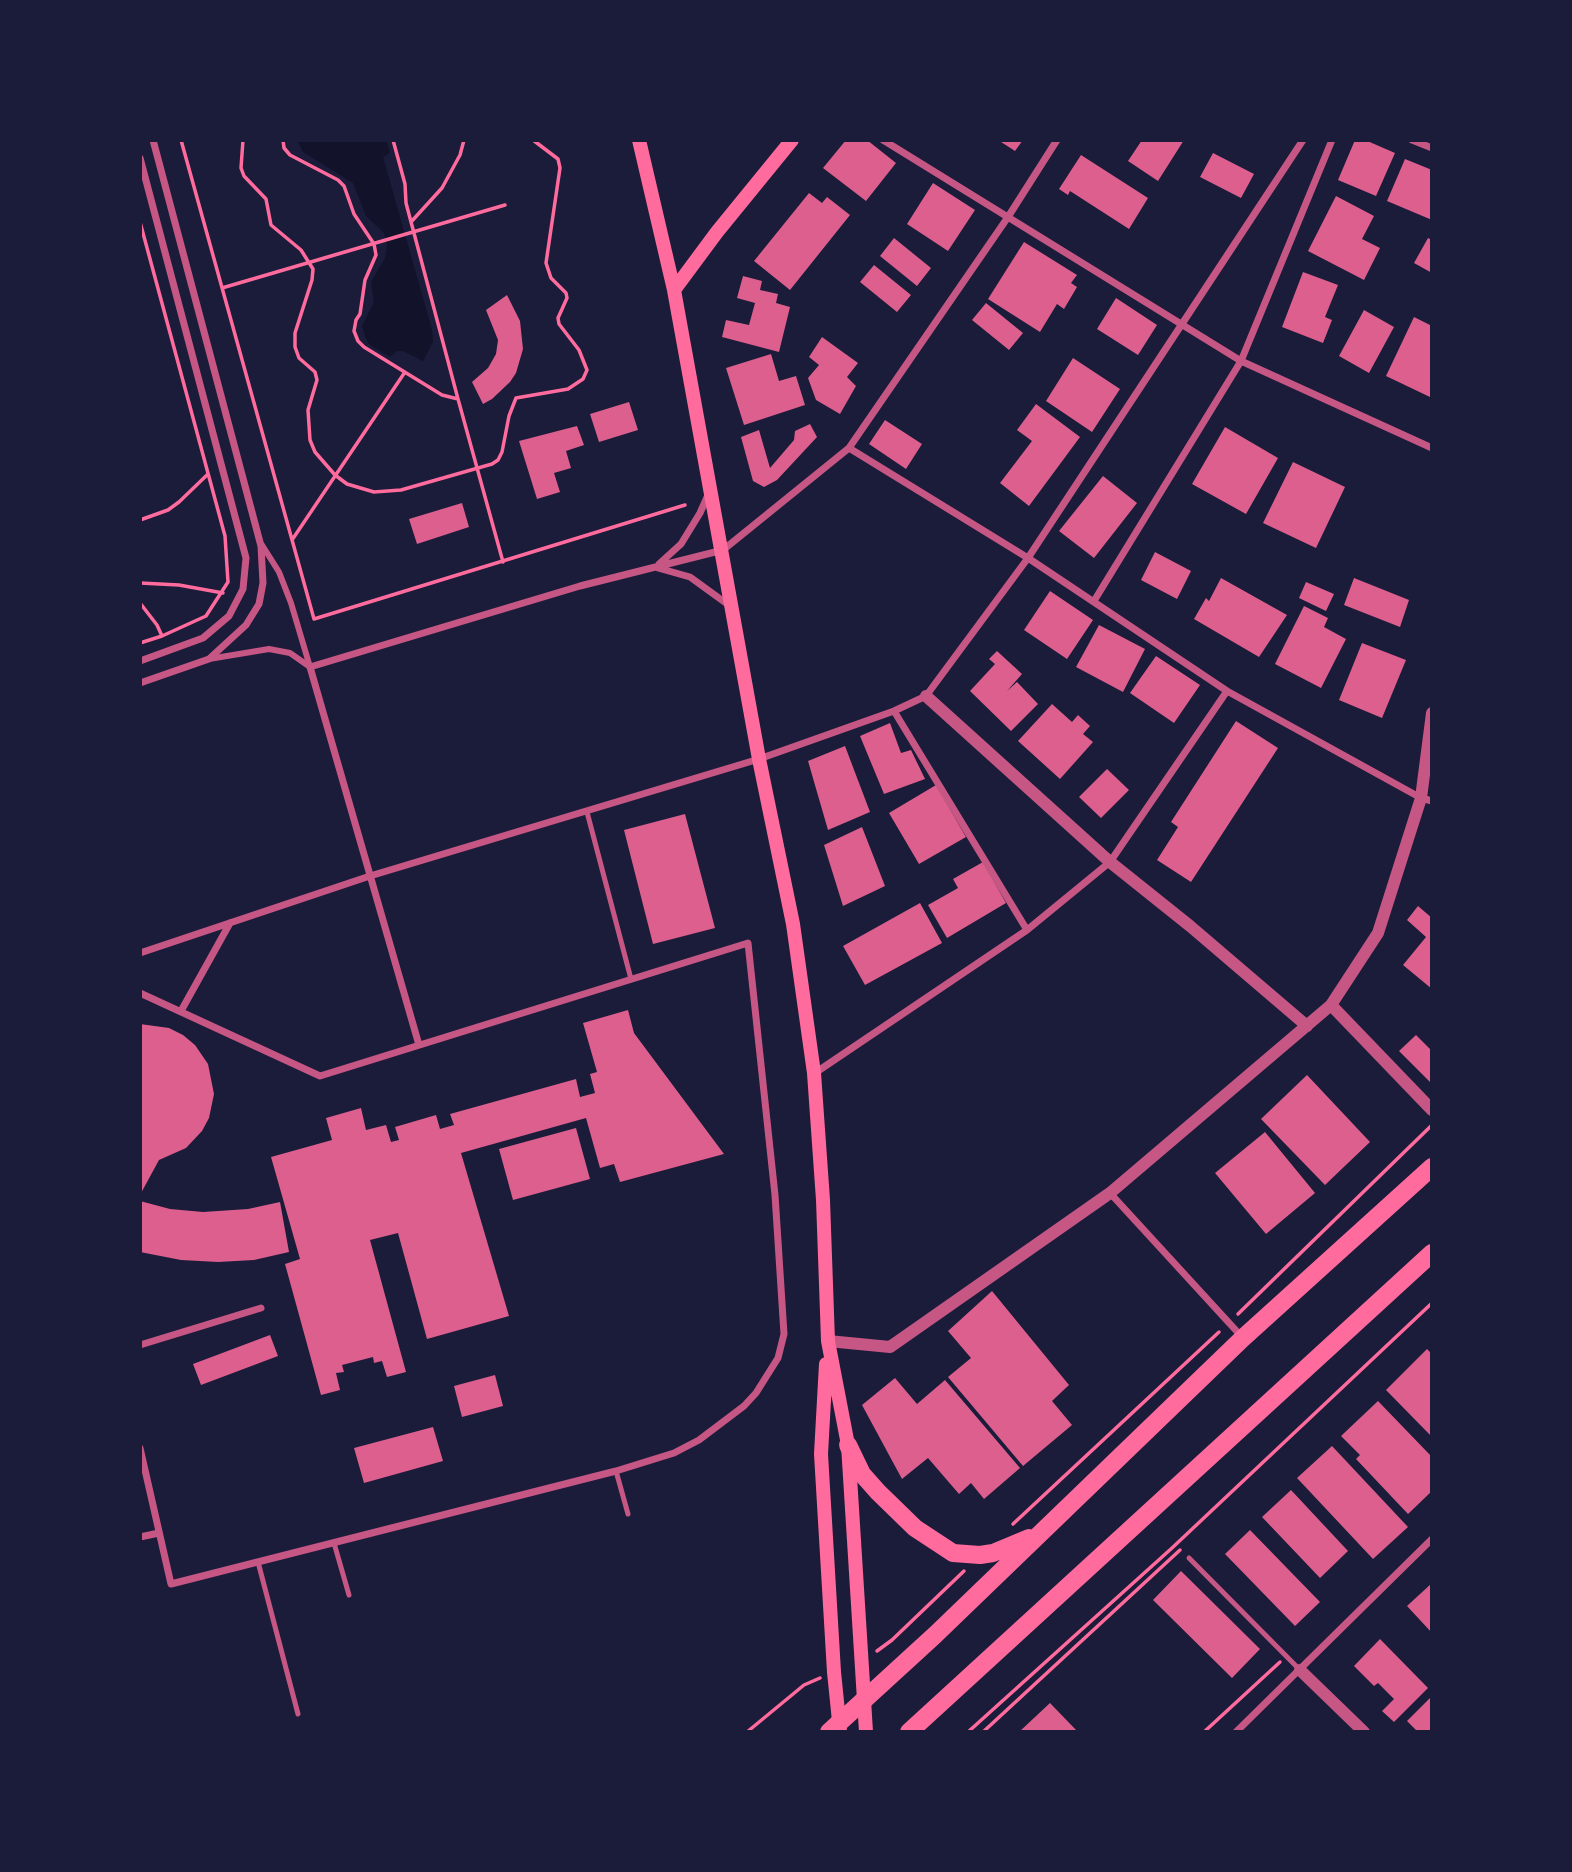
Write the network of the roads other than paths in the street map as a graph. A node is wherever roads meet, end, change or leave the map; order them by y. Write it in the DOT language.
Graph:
graph roads {
  1 [pos="153,140"];
  2 [pos="639,140"];
  3 [pos="792,140"];
  4 [pos="883,140"];
  5 [pos="1057,140"];
  6 [pos="1303,140"];
  7 [pos="1332,140"];
  8 [pos="1412,140"];
  9 [pos="1432,148"];
  10 [pos="140,158"];
  11 [pos="1008,217"];
  12 [pos="674,290"];
  13 [pos="1182,326"];
  14 [pos="1241,360"];
  15 [pos="849,448"];
  16 [pos="1432,448"];
  17 [pos="710,488"];
  18 [pos="261,545"];
  19 [pos="723,550"];
  20 [pos="1028,558"];
  21 [pos="654,567"];
  22 [pos="1094,601"];
  23 [pos="732,607"];
  24 [pos="209,659"];
  25 [pos="140,661"];
  26 [pos="310,667"];
  27 [pos="140,683"];
  28 [pos="1227,691"];
  29 [pos="926,696"];
  30 [pos="894,711"];
  31 [pos="1432,713"];
  32 [pos="759,759"];
  33 [pos="1426,799"];
  34 [pos="587,812"];
  35 [pos="1110,862"];
  36 [pos="370,876"];
  37 [pos="231,923"];
  38 [pos="1027,930"];
  39 [pos="140,953"];
  40 [pos="631,979"];
  41 [pos="140,993"];
  42 [pos="1331,1006"];
  43 [pos="181,1011"];
  44 [pos="1307,1026"];
  45 [pos="419,1045"];
  46 [pos="814,1073"];
  47 [pos="1432,1110"];
  48 [pos="1432,1167"];
  49 [pos="1110,1193"];
  50 [pos="1432,1253"];
  51 [pos="261,1308"];
  52 [pos="1242,1338"];
  53 [pos="828,1341"];
  54 [pos="140,1345"];
  55 [pos="848,1445"];
  56 [pos="140,1448"];
  57 [pos="141,1458"];
  58 [pos="616,1471"];
  59 [pos="628,1514"];
  60 [pos="1047,1528"];
  61 [pos="159,1533"];
  62 [pos="140,1537"];
  63 [pos="1432,1539"];
  64 [pos="334,1544"];
  65 [pos="1189,1558"];
  66 [pos="258,1562"];
  67 [pos="349,1595"];
  68 [pos="1300,1670"];
  69 [pos="863,1702"];
  70 [pos="298,1714"];
  71 [pos="836,1729"];
  72 [pos="866,1732"];
  73 [pos="909,1732"];
  74 [pos="1236,1732"];
  75 [pos="1364,1732"];
  1 -- 24 [label="street"];
  2 -- 12 [label="main road"];
  3 -- 12 [label="main road"];
  4 -- 11 [label="street"];
  5 -- 11 [label="street"];
  6 -- 13 [label="street"];
  7 -- 14 [label="street"];
  8 -- 9 [label="street"];
  10 -- 25 [label="street"];
  11 -- 13 [label="street"];
  11 -- 15 [label="street"];
  12 -- 17 [label="main road"];
  13 -- 14 [label="street"];
  13 -- 20 [label="street"];
  14 -- 16 [label="street"];
  14 -- 22 [label="street"];
  15 -- 19 [label="street"];
  15 -- 20 [label="street"];
  17 -- 19 [label="main road"];
  17 -- 21 [label="street"];
  18 -- 26 [label="street"];
  19 -- 21 [label="street"];
  19 -- 23 [label="main road"];
  20 -- 22 [label="street"];
  20 -- 29 [label="street"];
  21 -- 23 [label="street"];
  21 -- 26 [label="street"];
  22 -- 28 [label="street"];
  23 -- 32 [label="main road"];
  24 -- 26 [label="street"];
  24 -- 27 [label="street"];
  26 -- 36 [label="street"];
  28 -- 33 [label="street"];
  28 -- 35 [label="street"];
  29 -- 30 [label="street"];
  29 -- 35 [label="street"];
  30 -- 32 [label="street"];
  30 -- 38 [label="street"];
  31 -- 33 [label="street"];
  32 -- 34 [label="street"];
  32 -- 46 [label="main road"];
  33 -- 42 [label="street"];
  34 -- 36 [label="street"];
  34 -- 40 [label="lane"];
  35 -- 38 [label="street"];
  35 -- 44 [label="street"];
  36 -- 37 [label="street"];
  36 -- 45 [label="street"];
  37 -- 39 [label="street"];
  37 -- 43 [label="street"];
  38 -- 46 [label="street"];
  40 -- 45 [label="street"];
  40 -- 58 [label="street"];
  41 -- 43 [label="street"];
  42 -- 44 [label="street"];
  42 -- 47 [label="street"];
  43 -- 45 [label="street"];
  44 -- 49 [label="street"];
  46 -- 53 [label="main road"];
  48 -- 52 [label="main road"];
  49 -- 52 [label="street"];
  49 -- 53 [label="street"];
  50 -- 73 [label="main road"];
  51 -- 54 [label="street"];
  52 -- 60 [label="main road"];
  53 -- 55 [label="main road"];
  53 -- 71 [label="main road"];
  55 -- 60 [label="main road"];
  55 -- 69 [label="main road"];
  56 -- 57 [label="street"];
  57 -- 61 [label="street"];
  58 -- 59 [label="lane"];
  58 -- 64 [label="street"];
  60 -- 69 [label="main road"];
  61 -- 62 [label="street"];
  61 -- 66 [label="street"];
  63 -- 68 [label="street"];
  64 -- 66 [label="street"];
  64 -- 67 [label="lane"];
  65 -- 68 [label="lane"];
  66 -- 70 [label="lane"];
  68 -- 74 [label="street"];
  68 -- 75 [label="street"];
  69 -- 71 [label="main road"];
  69 -- 72 [label="main road"];
}
